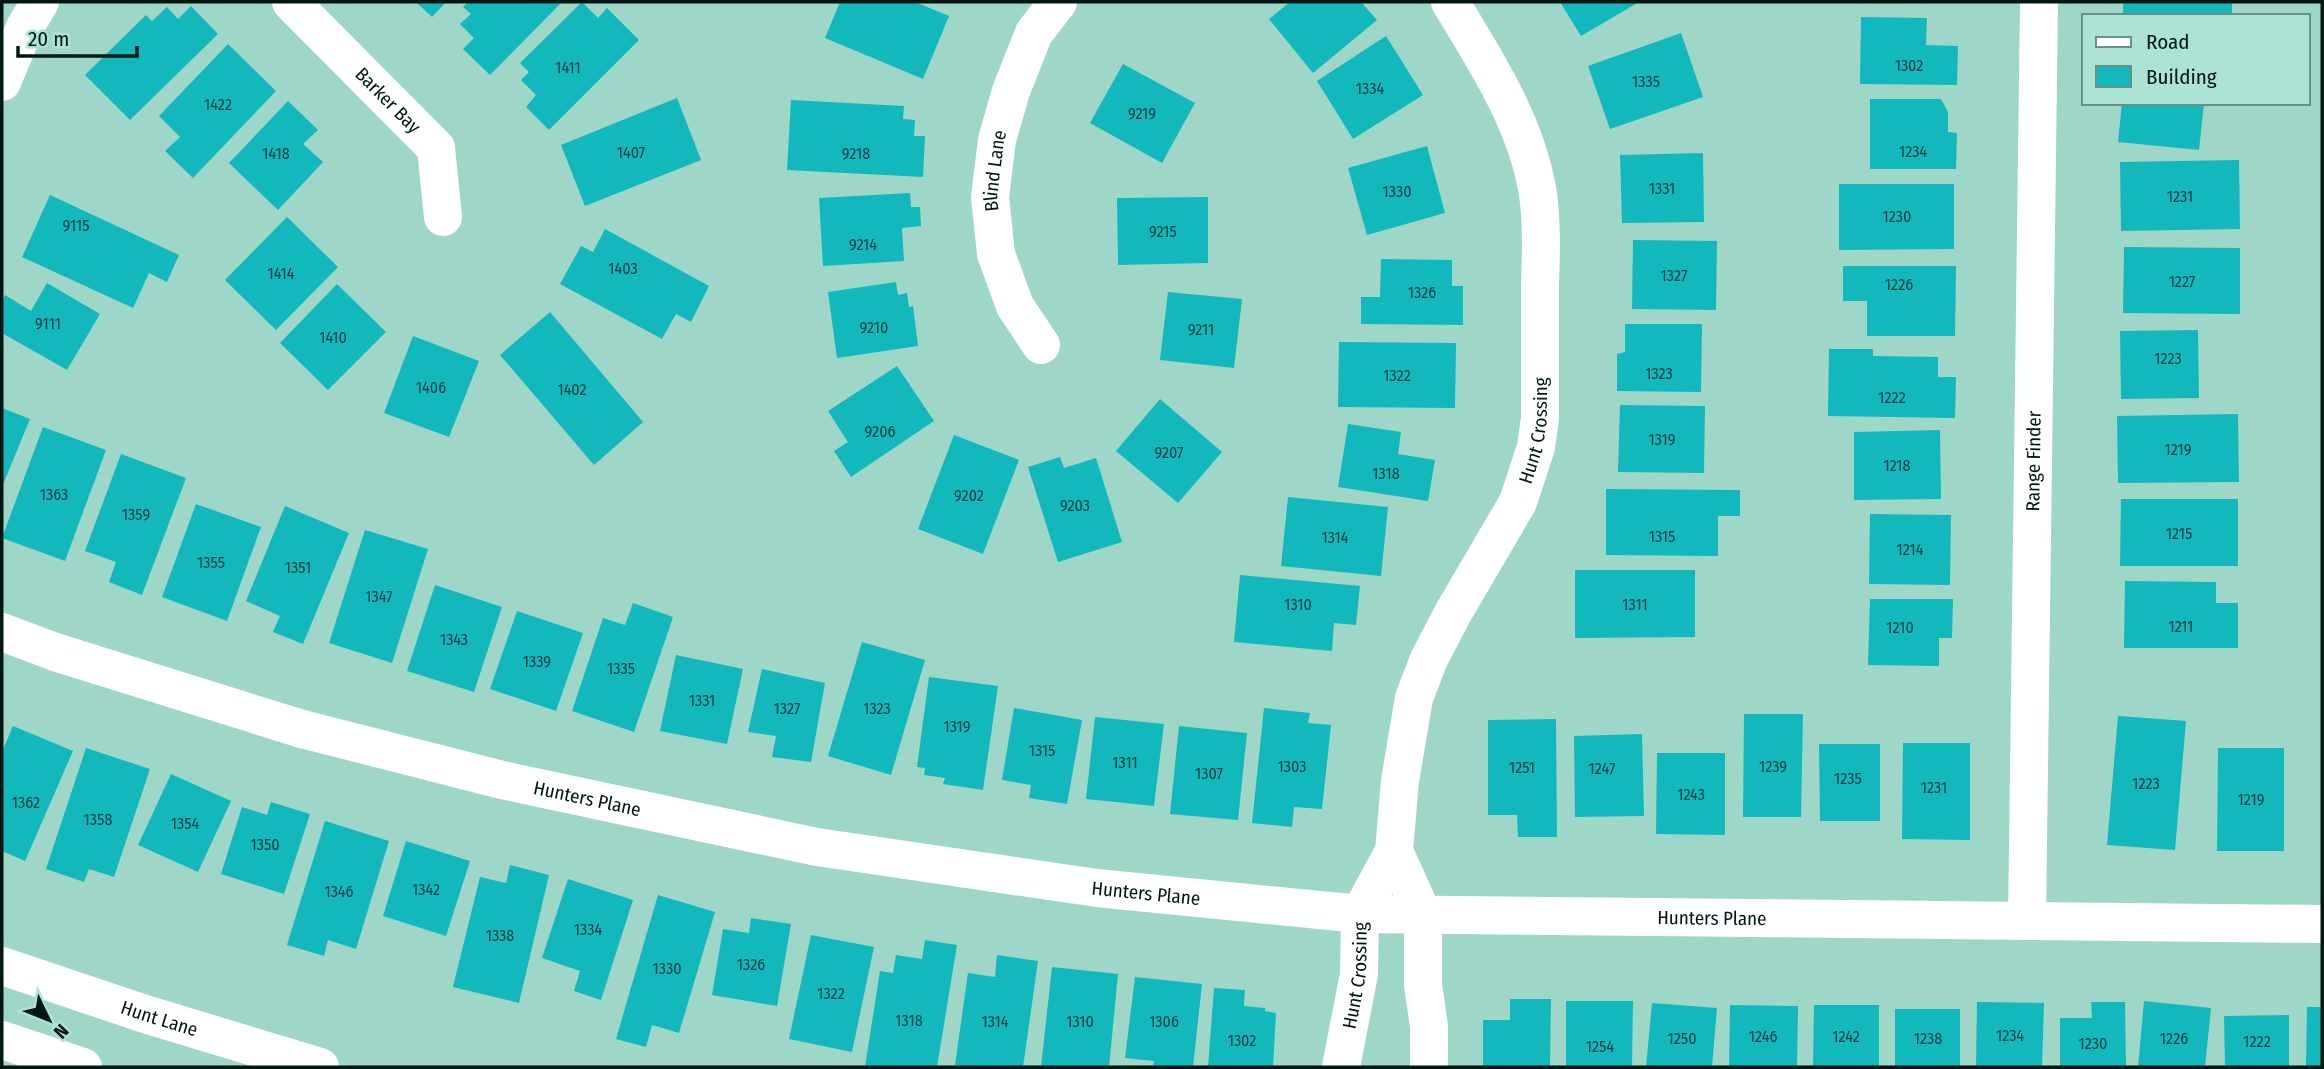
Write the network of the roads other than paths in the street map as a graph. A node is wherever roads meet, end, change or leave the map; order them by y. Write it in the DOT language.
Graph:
graph roads {
  1 [pos="40,2"];
  2 [pos="291,2"];
  3 [pos="1058,2"];
  4 [pos="1450,2"];
  5 [pos="2039,2"];
  6 [pos="2,82"];
  7 [pos="443,217"];
  8 [pos="1041,345"];
  9 [pos="2,632"];
  10 [pos="1394,851"];
  11 [pos="1360,914"];
  12 [pos="1423,915"];
  13 [pos="2027,921"];
  14 [pos="2322,924"];
  15 [pos="2,966"];
  16 [pos="2,1040"];
  17 [pos="83,1067"];
  18 [pos="320,1067"];
  19 [pos="1341,1067"];
  20 [pos="1429,1067"];
  1 -- 6 [label="street"];
  2 -- 7 [label="street, Barker Bay"];
  3 -- 8 [label="street, Blind Lane"];
  4 -- 10 [label="street, Hunt Crossing"];
  5 -- 13 [label="street, Range Finder"];
  9 -- 11 [label="street, Hunters Plane"];
  10 -- 11 [label="street, Hunt Crossing"];
  10 -- 12 [label="street, Hunt Crossing"];
  11 -- 12 [label="street, Hunters Plane"];
  11 -- 19 [label="street, Hunt Crossing"];
  12 -- 13 [label="street, Hunters Plane"];
  12 -- 20 [label="street, Hunt Crossing"];
  13 -- 14 [label="street, Hunters Plane"];
  15 -- 18 [label="street, Hunt Lane"];
  16 -- 17 [label="street"];
}
